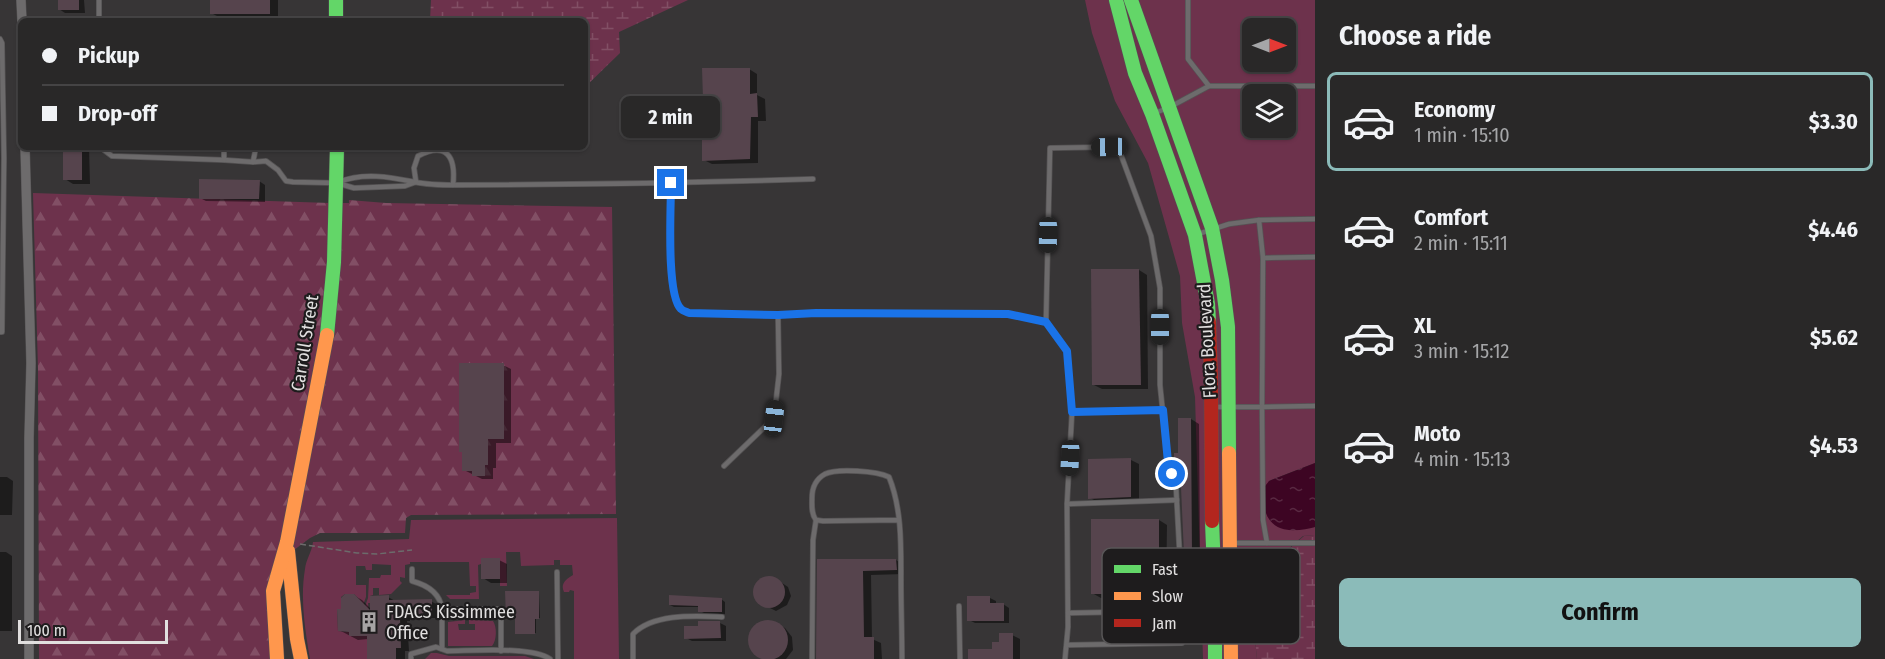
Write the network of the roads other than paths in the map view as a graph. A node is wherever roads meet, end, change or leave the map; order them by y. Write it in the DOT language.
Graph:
graph roads {
  1 [pos="21,0"];
  2 [pos="99,0"];
  3 [pos="336,0"];
  4 [pos="1116,0"];
  5 [pos="1131,0"];
  6 [pos="1188,0"];
  7 [pos="21,18"];
  8 [pos="99,18"];
  9 [pos="336,18"];
  10 [pos="0,39"];
  11 [pos="1209,86"];
  12 [pos="1315,86"];
  13 [pos="1170,107"];
  14 [pos="1152,114"];
  15 [pos="25,150"];
  16 [pos="104,150"];
  17 [pos="224,150"];
  18 [pos="256,150"];
  19 [pos="337,150"];
  20 [pos="2,158"];
  21 [pos="224,160"];
  22 [pos="254,162"];
  23 [pos="813,179"];
  24 [pos="416,182"];
  25 [pos="337,183"];
  26 [pos="671,183"];
  27 [pos="453,185"];
  28 [pos="1315,219"];
  29 [pos="1259,220"];
  30 [pos="1212,228"];
  31 [pos="1195,235"];
  32 [pos="1315,257"];
  33 [pos="1263,258"];
  34 [pos="778,315"];
  35 [pos="1046,322"];
  36 [pos="0,332"];
  37 [pos="1315,406"];
  38 [pos="1211,407"];
  39 [pos="1228,407"];
  40 [pos="1263,407"];
  41 [pos="1163,410"];
  42 [pos="1072,412"];
  43 [pos="724,466"];
  44 [pos="1177,500"];
  45 [pos="1067,504"];
  46 [pos="816,520"];
  47 [pos="898,520"];
  48 [pos="287,542"];
  49 [pos="1230,543"];
  50 [pos="1268,543"];
  51 [pos="1315,543"];
  52 [pos="1179,548"];
  53 [pos="1213,548"];
  54 [pos="1230,548"];
  55 [pos="412,568"];
  56 [pos="557,572"];
  57 [pos="959,606"];
  58 [pos="442,609"];
  59 [pos="1102,612"];
  60 [pos="1068,613"];
  61 [pos="722,617"];
  62 [pos="1124,644"];
  63 [pos="1215,644"];
  64 [pos="1231,644"];
  65 [pos="1066,645"];
  66 [pos="442,649"];
  67 [pos="501,651"];
  68 [pos="29,659"];
  69 [pos="277,659"];
  70 [pos="301,659"];
  71 [pos="411,659"];
  72 [pos="550,659"];
  73 [pos="558,659"];
  74 [pos="633,659"];
  75 [pos="812,659"];
  76 [pos="902,659"];
  77 [pos="960,659"];
  78 [pos="1065,659"];
  79 [pos="1215,659"];
  80 [pos="1231,659"];
  1 -- 7 [label="street"];
  2 -- 8 [label="lane"];
  3 -- 9 [label="street"];
  4 -- 14 [label="street, Flora Boulevard"];
  5 -- 13 [label="street, Flora Boulevard"];
  6 -- 11 [label="lane"];
  10 -- 20 [label="lane"];
  11 -- 12 [label="lane"];
  11 -- 13 [label="lane"];
  13 -- 14 [label="lane"];
  13 -- 30 [label="street, Flora Boulevard"];
  14 -- 31 [label="street, Flora Boulevard"];
  15 -- 68 [label="street"];
  16 -- 21 [label="lane"];
  17 -- 21 [label="lane"];
  18 -- 22 [label="lane"];
  19 -- 25 [label="street, Carroll Street"];
  20 -- 36 [label="lane"];
  21 -- 22 [label="lane"];
  22 -- 25 [label="lane"];
  23 -- 26 [label="lane"];
  24 -- 25 [label="lane"];
  24 -- 25 [label="lane"];
  24 -- 27 [label="lane"];
  24 -- 27 [label="lane"];
  25 -- 48 [label="street, Carroll Street"];
  26 -- 27 [label="lane"];
  26 -- 34 [label="lane"];
  28 -- 29 [label="lane"];
  29 -- 30 [label="lane"];
  29 -- 33 [label="lane"];
  30 -- 31 [label="lane"];
  30 -- 39 [label="street, Flora Boulevard"];
  31 -- 38 [label="street, Flora Boulevard"];
  32 -- 33 [label="lane"];
  33 -- 40 [label="lane"];
  34 -- 35 [label="lane"];
  34 -- 43 [label="lane"];
  35 -- 41 [label="lane"];
  35 -- 42 [label="lane"];
  37 -- 40 [label="lane"];
  38 -- 39 [label="lane"];
  38 -- 53 [label="street, Flora Boulevard"];
  39 -- 40 [label="lane"];
  39 -- 49 [label="street, Flora Boulevard"];
  40 -- 50 [label="lane"];
  41 -- 42 [label="lane"];
  41 -- 44 [label="lane"];
  42 -- 45 [label="lane"];
  44 -- 45 [label="lane"];
  44 -- 52 [label="lane"];
  45 -- 60 [label="lane"];
  46 -- 47 [label="lane"];
  46 -- 47 [label="lane"];
  46 -- 75 [label="lane"];
  47 -- 76 [label="lane"];
  48 -- 69 [label="street, Carroll Street"];
  48 -- 70 [label="street, Carroll Street"];
  49 -- 50 [label="lane"];
  49 -- 54 [label="street, Flora Boulevard"];
  50 -- 51 [label="lane"];
  55 -- 58 [label="lane"];
  56 -- 73 [label="lane"];
  57 -- 77 [label="lane"];
  58 -- 66 [label="lane"];
  58 -- 67 [label="lane"];
  59 -- 60 [label="lane"];
  60 -- 65 [label="lane"];
  61 -- 74 [label="lane"];
  62 -- 65 [label="lane"];
  63 -- 79 [label="street, Flora Boulevard"];
  64 -- 80 [label="street, Flora Boulevard"];
  65 -- 78 [label="lane"];
  66 -- 67 [label="lane"];
  66 -- 71 [label="lane"];
  67 -- 72 [label="lane"];
}
